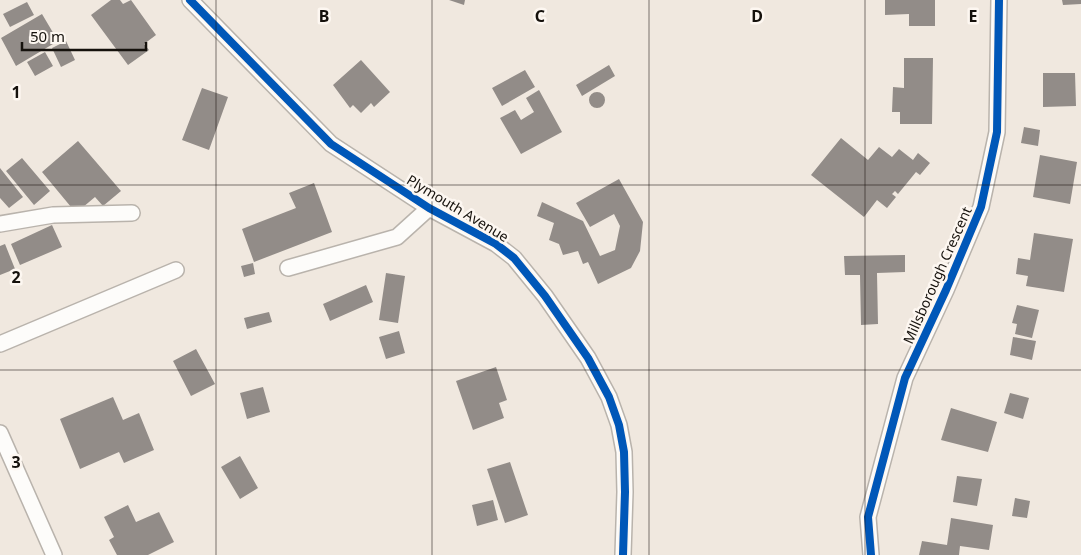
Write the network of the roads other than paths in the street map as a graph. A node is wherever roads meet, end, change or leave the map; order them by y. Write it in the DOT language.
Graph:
graph roads {
  1 [pos="190,0"];
  2 [pos="999,0"];
  3 [pos="430,208"];
  4 [pos="132,213"];
  5 [pos="0,224"];
  6 [pos="288,268"];
  7 [pos="176,270"];
  8 [pos="0,344"];
  9 [pos="0,433"];
  10 [pos="6,464"];
  11 [pos="54,555"];
  12 [pos="623,555"];
  13 [pos="871,555"];
  1 -- 3 [label="street, Plymouth Avenue"];
  2 -- 13 [label="street, Millsborough Crescent"];
  3 -- 6 [label="street"];
  3 -- 12 [label="street, Plymouth Avenue"];
  4 -- 5 [label="street"];
  7 -- 8 [label="street"];
  9 -- 10 [label="street"];
  10 -- 11 [label="street"];
}
